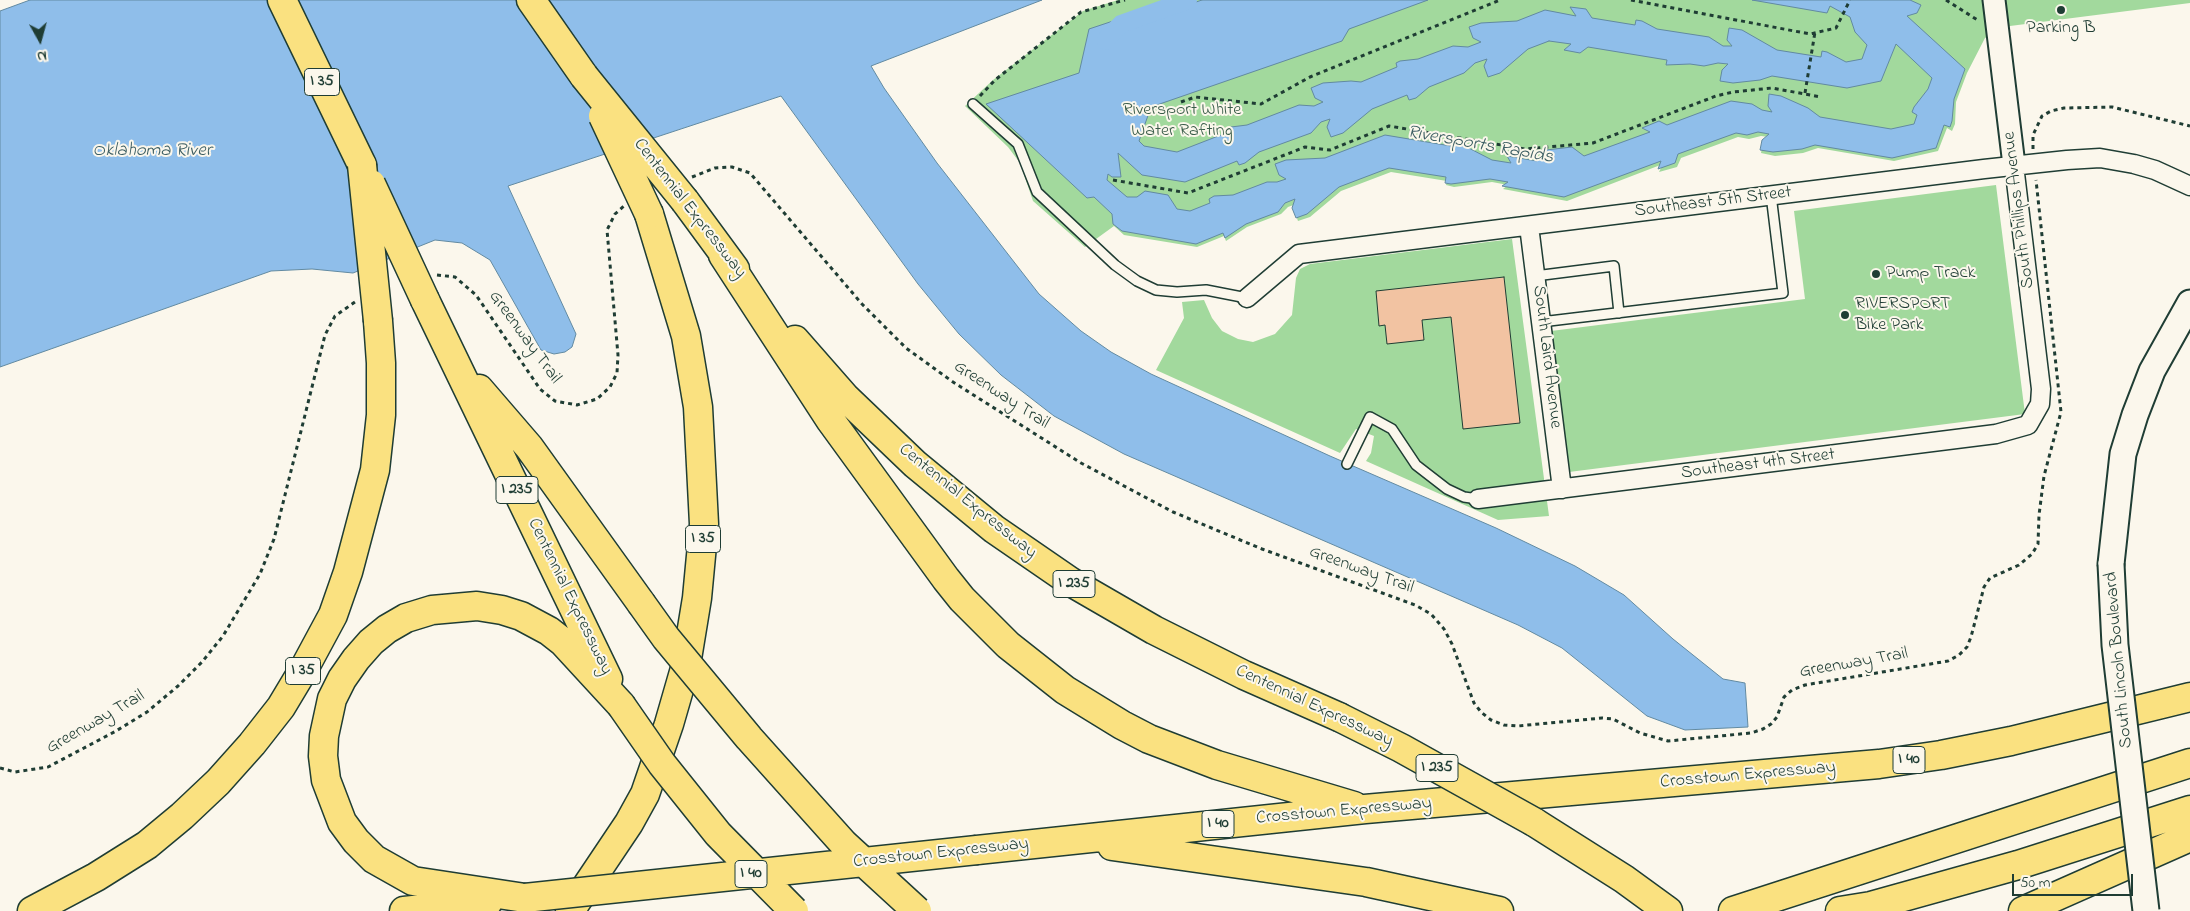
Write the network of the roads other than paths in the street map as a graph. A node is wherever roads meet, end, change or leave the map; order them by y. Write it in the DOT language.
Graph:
graph roads {
  1 [pos="282,0"];
  2 [pos="531,0"];
  3 [pos="1994,0"];
  4 [pos="584,76"];
  5 [pos="973,104"];
  6 [pos="362,165"];
  7 [pos="2014,165"];
  8 [pos="2190,186"];
  9 [pos="1771,195"];
  10 [pos="1529,226"];
  11 [pos="723,255"];
  12 [pos="1535,276"];
  13 [pos="1246,298"];
  14 [pos="2190,303"];
  15 [pos="1620,313"];
  16 [pos="1541,322"];
  17 [pos="456,362"];
  18 [pos="2033,418"];
  19 [pos="1347,464"];
  20 [pos="1562,489"];
  21 [pos="1478,499"];
  22 [pos="2190,697"];
  23 [pos="621,705"];
  24 [pos="2190,763"];
  25 [pos="1365,810"];
  26 [pos="2190,810"];
  27 [pos="2190,837"];
  28 [pos="1071,841"];
  29 [pos="524,898"];
  30 [pos="32,911"];
  31 [pos="404,911"];
  32 [pos="570,911"];
  33 [pos="794,911"];
  34 [pos="916,911"];
  35 [pos="1499,911"];
  36 [pos="1668,911"];
  37 [pos="1733,911"];
  38 [pos="1840,911"];
  39 [pos="2022,911"];
  40 [pos="2146,911"];
  1 -- 6 [label="highway, I 35"];
  2 -- 4 [label="highway, I 35"];
  3 -- 7 [label="street, South Phillips Avenue"];
  4 -- 11 [label="highway, Centennial Expressway / I 235, bridge"];
  4 -- 32 [label="highway, I 35, bridge"];
  5 -- 13 [label="lane"];
  6 -- 17 [label="highway, Centennial Expressway / I 235, bridge"];
  6 -- 30 [label="highway, I 35, bridge"];
  7 -- 8 [label="street, Southeast 5th Street"];
  7 -- 9 [label="street, Southeast 5th Street"];
  7 -- 18 [label="street, South Phillips Avenue"];
  9 -- 10 [label="street, Southeast 5th Street"];
  9 -- 15 [label="lane"];
  10 -- 12 [label="street, South Laird Avenue"];
  10 -- 13 [label="street, Southeast 5th Street"];
  11 -- 25 [label="highway"];
  11 -- 36 [label="highway, Centennial Expressway / I 235, bridge"];
  12 -- 15 [label="lane"];
  12 -- 16 [label="street, South Laird Avenue"];
  14 -- 40 [label="main road, South Lincoln Boulevard, bridge"];
  15 -- 16 [label="lane"];
  16 -- 20 [label="street, South Laird Avenue"];
  17 -- 23 [label="highway, Centennial Expressway / I 235"];
  17 -- 34 [label="highway, bridge"];
  18 -- 20 [label="street, Southeast 4th Street"];
  19 -- 21 [label="lane"];
  20 -- 21 [label="street, Southeast 4th Street"];
  22 -- 25 [label="highway, Crosstown Expressway / I 40"];
  23 -- 29 [label="highway"];
  23 -- 33 [label="highway, Centennial Expressway / I 235, bridge"];
  24 -- 37 [label="highway"];
  25 -- 28 [label="highway, Crosstown Expressway / I 40"];
  26 -- 38 [label="highway"];
  27 -- 39 [label="highway"];
  28 -- 29 [label="highway, Crosstown Expressway / I 40, bridge"];
  28 -- 35 [label="highway"];
  29 -- 31 [label="highway, Crosstown Expressway / I 40"];
}
